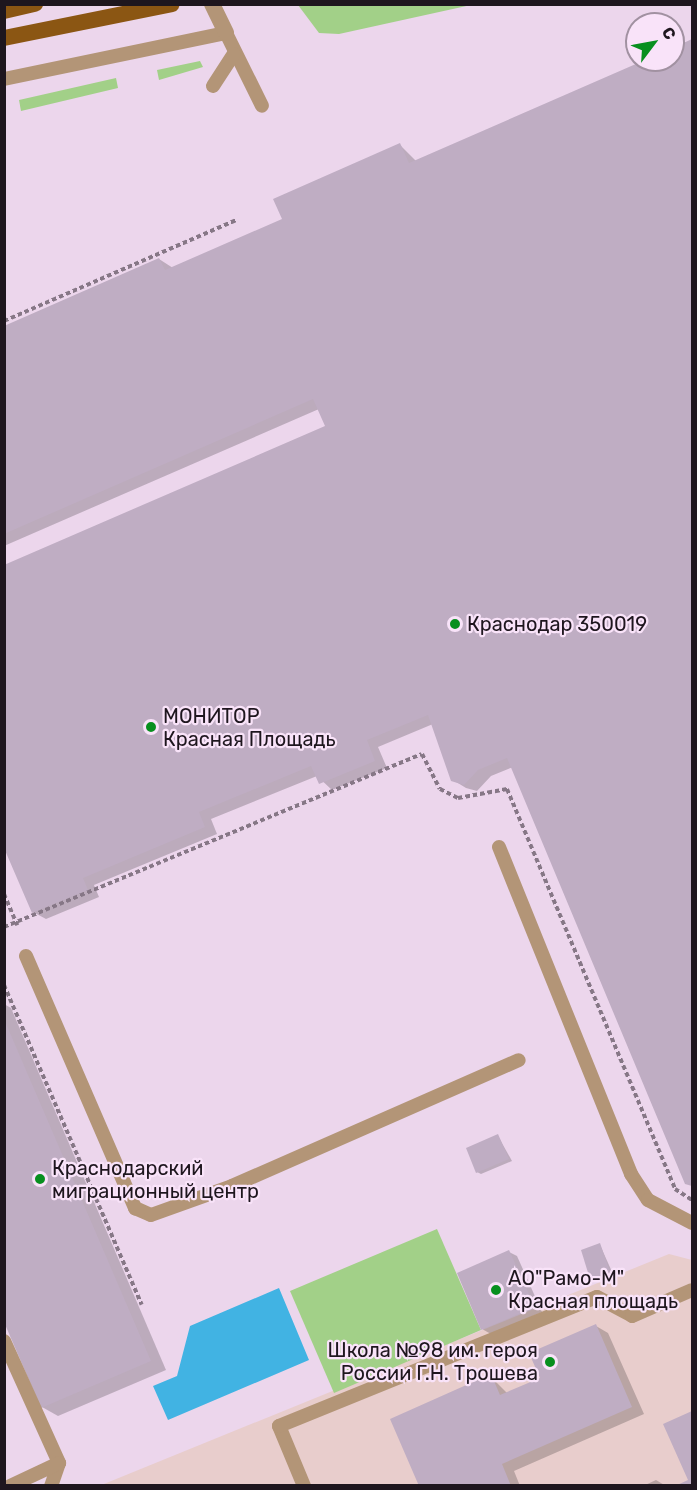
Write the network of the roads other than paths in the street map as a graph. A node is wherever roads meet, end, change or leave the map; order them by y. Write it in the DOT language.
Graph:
graph roads {
  1 [pos="35,4"];
  2 [pos="172,4"];
  3 [pos="212,4"];
  4 [pos="4,11"];
  5 [pos="226,33"];
  6 [pos="4,38"];
  7 [pos="234,54"];
  8 [pos="4,79"];
  9 [pos="213,86"];
  10 [pos="262,106"];
  11 [pos="499,847"];
  12 [pos="26,956"];
  13 [pos="519,1060"];
  14 [pos="693,1222"];
  15 [pos="693,1290"];
  16 [pos="4,1341"];
  17 [pos="59,1463"];
  18 [pos="10,1485"];
  19 [pos="51,1485"];
  20 [pos="304,1485"];
  1 -- 4 [label="main road"];
  2 -- 6 [label="main road"];
  3 -- 5 [label="street"];
  5 -- 7 [label="lane"];
  5 -- 8 [label="lane"];
  7 -- 9 [label="lane"];
  7 -- 10 [label="lane"];
  11 -- 14 [label="lane"];
  12 -- 13 [label="lane"];
  15 -- 20 [label="lane"];
  16 -- 17 [label="lane"];
  17 -- 18 [label="lane"];
  17 -- 19 [label="lane"];
}
